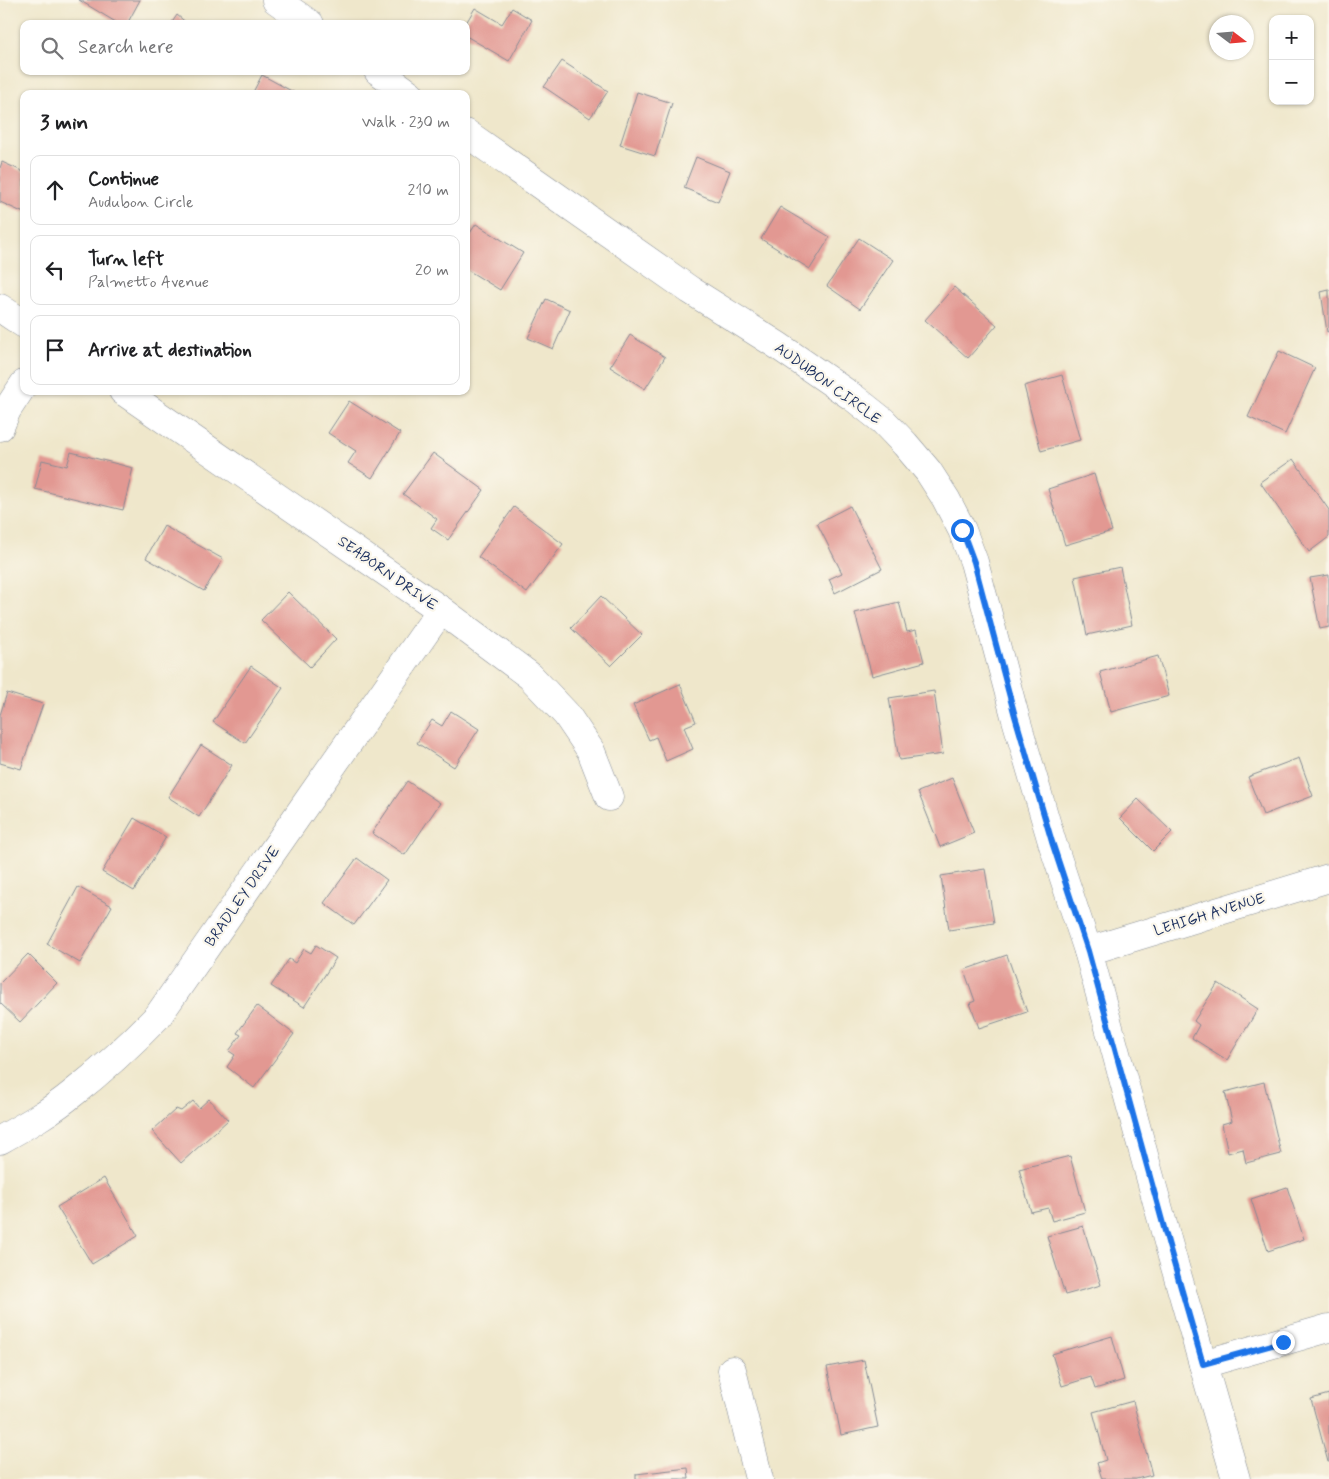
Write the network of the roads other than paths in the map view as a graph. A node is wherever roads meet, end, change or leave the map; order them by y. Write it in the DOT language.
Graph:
graph roads {
  1 [pos="276,0"];
  2 [pos="304,20"];
  3 [pos="384,75"];
  4 [pos="404,90"];
  5 [pos="470,136"];
  6 [pos="0,308"];
  7 [pos="20,321"];
  8 [pos="20,390"];
  9 [pos="129,395"];
  10 [pos="0,427"];
  11 [pos="441,610"];
  12 [pos="609,797"];
  13 [pos="1329,878"];
  14 [pos="1088,951"];
  15 [pos="0,1140"];
  16 [pos="1329,1328"];
  17 [pos="1203,1364"];
  18 [pos="732,1370"];
  19 [pos="759,1479"];
  20 [pos="1236,1479"];
  1 -- 2 [label="street"];
  3 -- 4 [label="street"];
  5 -- 14 [label="street, AUDUBON CIRCLE"];
  6 -- 7 [label="street"];
  8 -- 10 [label="street"];
  9 -- 11 [label="street, SEABORN DRIVE"];
  11 -- 12 [label="street, SEABORN DRIVE"];
  11 -- 15 [label="street, BRADLEY DRIVE"];
  13 -- 14 [label="street, LEHIGH AVENUE"];
  14 -- 17 [label="street, AUDUBON CIRCLE"];
  16 -- 17 [label="street"];
  17 -- 20 [label="street, AUDUBON CIRCLE"];
  18 -- 19 [label="street"];
}
